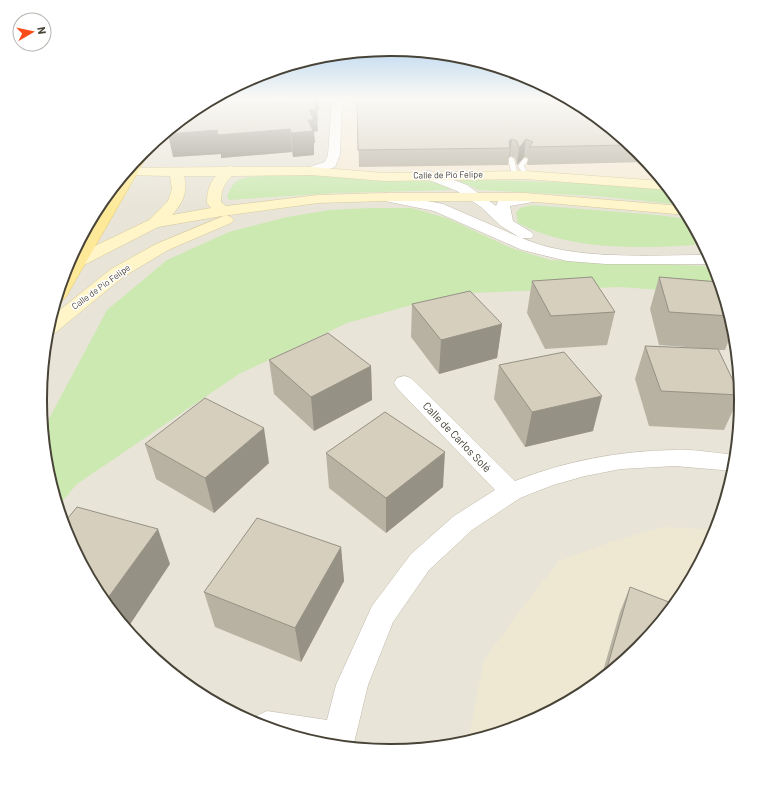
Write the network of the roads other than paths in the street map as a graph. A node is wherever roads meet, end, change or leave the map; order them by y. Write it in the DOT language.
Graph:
graph roads {
  1 [pos="335,135"];
  2 [pos="511,159"];
  3 [pos="526,159"];
  4 [pos="230,170"];
  5 [pos="311,171"];
  6 [pos="134,172"];
  7 [pos="176,172"];
  8 [pos="429,175"];
  9 [pos="521,175"];
  10 [pos="658,185"];
  11 [pos="476,196"];
  12 [pos="384,197"];
  13 [pos="534,198"];
  14 [pos="268,205"];
  15 [pos="677,210"];
  16 [pos="222,211"];
  17 [pos="154,223"];
  18 [pos="506,223"];
  19 [pos="700,250"];
  20 [pos="77,260"];
  21 [pos="704,260"];
  22 [pos="56,322"];
  23 [pos="404,383"];
  24 [pos="728,462"];
  25 [pos="510,492"];
  26 [pos="338,740"];
  1 -- 5 [label="street"];
  2 -- 9 [label="lane"];
  3 -- 9 [label="lane"];
  4 -- 5 [label="street, Calle de Pío Felipe"];
  4 -- 7 [label="street, Calle de Pío Felipe"];
  4 -- 16 [label="street"];
  5 -- 8 [label="street, Calle de Pío Felipe"];
  6 -- 7 [label="street, Calle de Pío Felipe"];
  7 -- 17 [label="street, Calle de Pío Felipe"];
  8 -- 9 [label="street, Calle de Pío Felipe"];
  8 -- 11 [label="street"];
  9 -- 10 [label="street, Calle de Pío Felipe"];
  11 -- 12 [label="street, Calle de Pío Felipe"];
  11 -- 13 [label="street, Calle de Pío Felipe"];
  11 -- 18 [label="street"];
  12 -- 14 [label="street, Calle de Pío Felipe"];
  12 -- 21 [label="street"];
  13 -- 15 [label="street, Calle de Pío Felipe"];
  13 -- 18 [label="street"];
  14 -- 16 [label="street, Calle de Pío Felipe"];
  14 -- 22 [label="street, Calle de Pío Felipe"];
  16 -- 17 [label="street, Calle de Pío Felipe"];
  17 -- 20 [label="street, Calle de Pío Felipe"];
  18 -- 19 [label="street"];
  23 -- 25 [label="street, Calle de Carlos Solé"];
  24 -- 25 [label="street"];
  25 -- 26 [label="street"];
}
